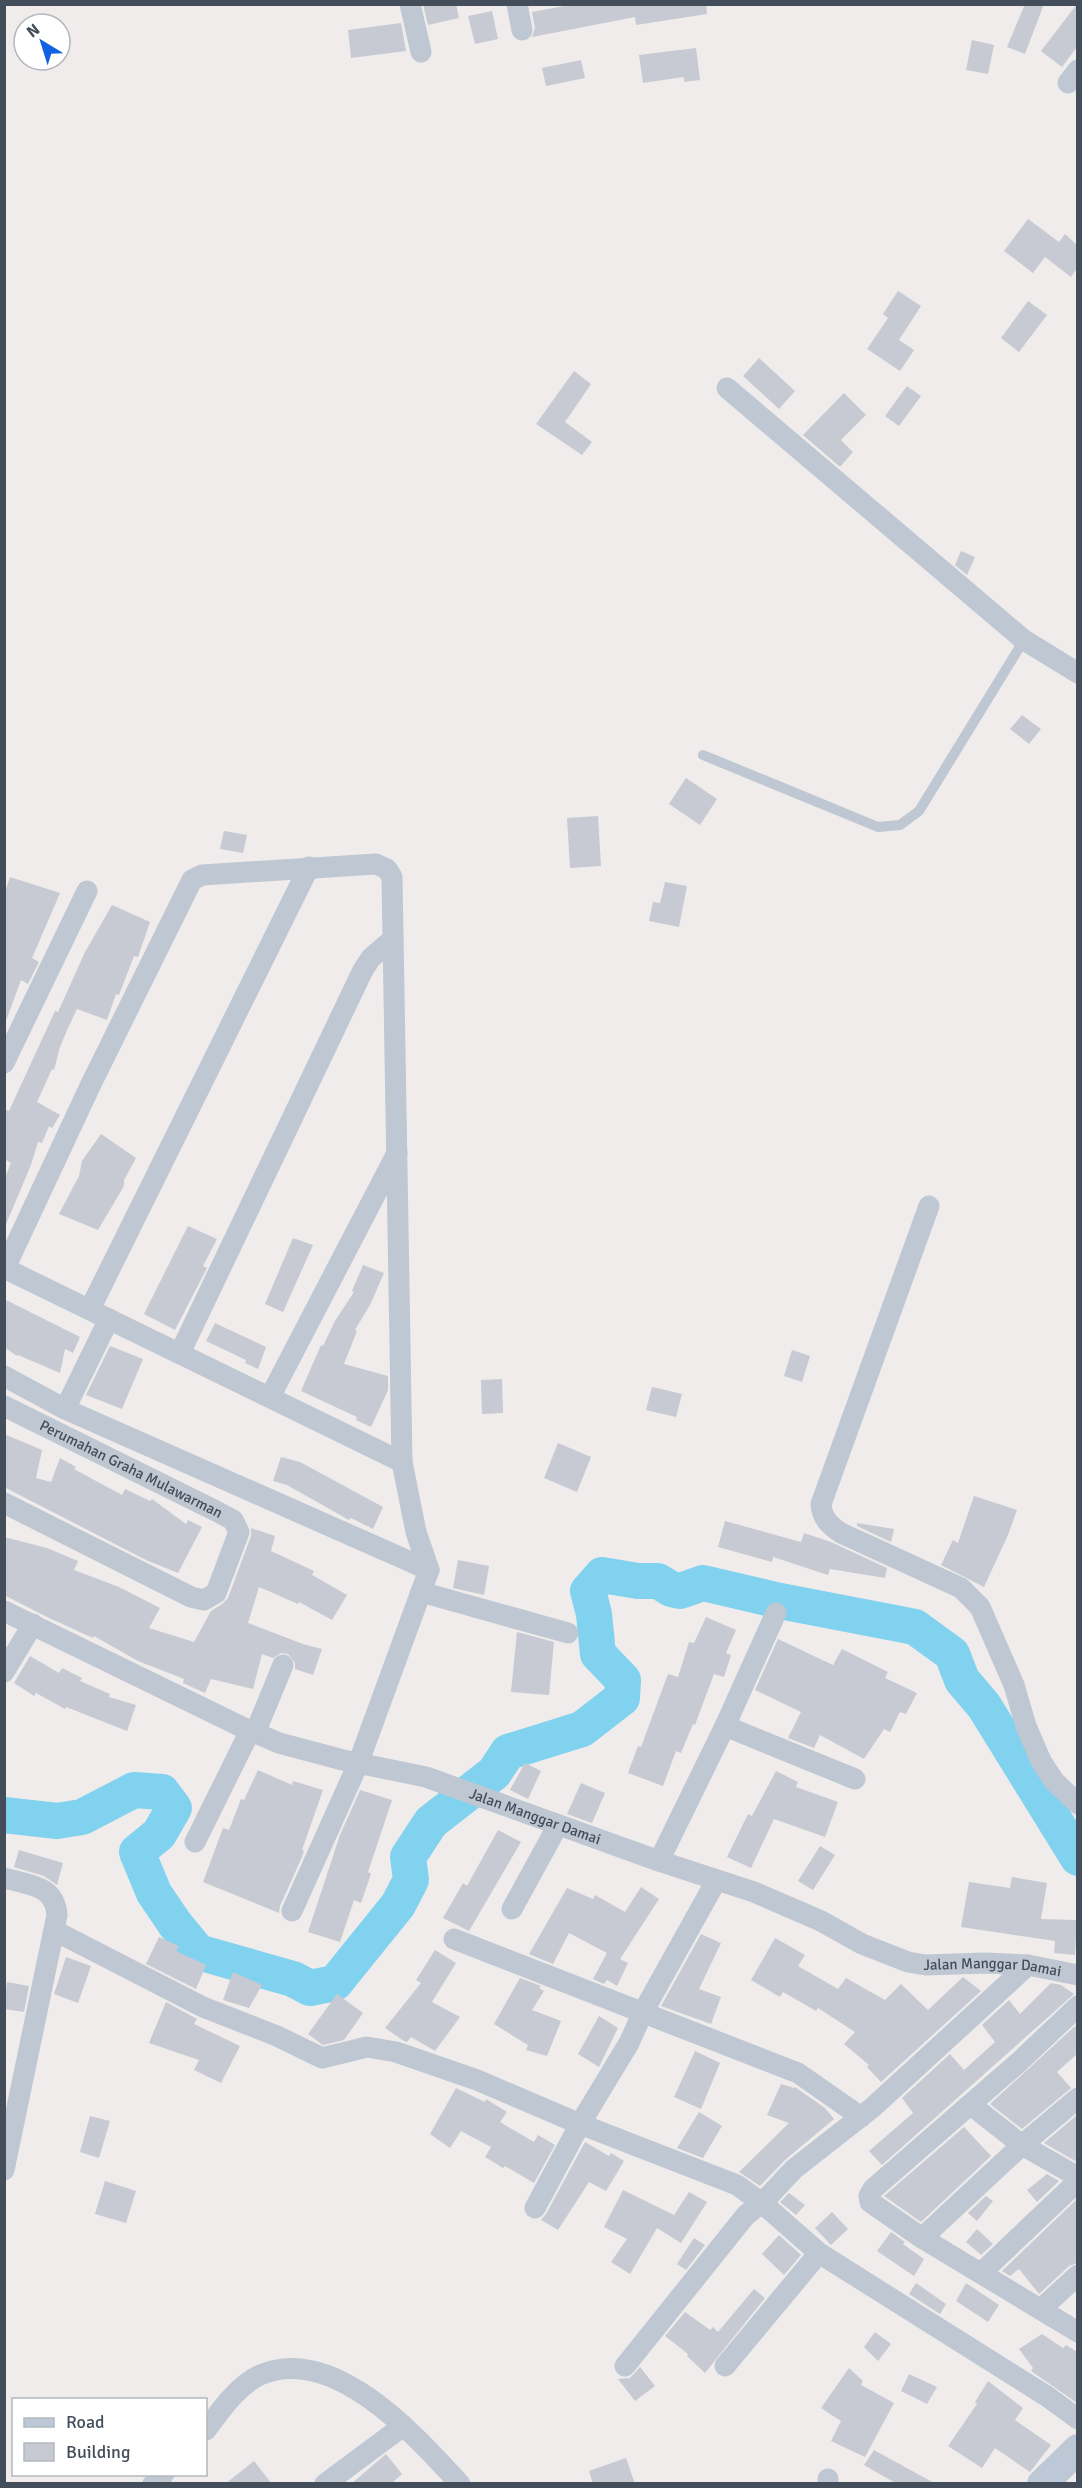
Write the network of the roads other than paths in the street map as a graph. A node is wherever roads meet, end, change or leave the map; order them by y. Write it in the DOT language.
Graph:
graph roads {
  1 [pos="410,4"];
  2 [pos="517,4"];
  3 [pos="522,30"];
  4 [pos="421,52"];
  5 [pos="727,388"];
  6 [pos="1024,640"];
  7 [pos="1077,673"];
  8 [pos="703,755"];
  9 [pos="309,867"];
  10 [pos="87,891"];
  11 [pos="393,939"];
  12 [pos="4,1063"];
  13 [pos="398,1151"];
  14 [pos="928,1206"];
  15 [pos="5,1268"];
  16 [pos="90,1309"];
  17 [pos="109,1319"];
  18 [pos="180,1353"];
  19 [pos="4,1376"];
  20 [pos="270,1397"];
  21 [pos="4,1406"];
  22 [pos="65,1409"];
  23 [pos="402,1462"];
  24 [pos="4,1503"];
  25 [pos="429,1570"];
  26 [pos="421,1592"];
  27 [pos="4,1611"];
  28 [pos="776,1613"];
  29 [pos="33,1624"];
  30 [pos="568,1633"];
  31 [pos="283,1665"];
  32 [pos="4,1672"];
  33 [pos="725,1726"];
  34 [pos="252,1732"];
  35 [pos="358,1764"];
  36 [pos="855,1779"];
  37 [pos="1077,1804"];
  38 [pos="558,1825"];
  39 [pos="195,1842"];
  40 [pos="659,1861"];
  41 [pos="4,1878"];
  42 [pos="716,1881"];
  43 [pos="512,1909"];
  44 [pos="292,1911"];
  45 [pos="55,1934"];
  46 [pos="454,1939"];
  47 [pos="1028,1965"];
  48 [pos="1077,1975"];
  49 [pos="1077,2006"];
  50 [pos="643,2012"];
  51 [pos="1077,2097"];
  52 [pos="971,2105"];
  53 [pos="861,2117"];
  54 [pos="580,2124"];
  55 [pos="1022,2145"];
  56 [pos="4,2170"];
  57 [pos="1077,2179"];
  58 [pos="762,2203"];
  59 [pos="535,2208"];
  60 [pos="922,2238"];
  61 [pos="819,2253"];
  62 [pos="981,2273"];
  63 [pos="1077,2275"];
  64 [pos="1041,2309"];
  65 [pos="1077,2332"];
  66 [pos="625,2366"];
  67 [pos="725,2366"];
  68 [pos="1077,2418"];
  69 [pos="403,2426"];
  70 [pos="207,2429"];
  71 [pos="1077,2449"];
  72 [pos="325,2484"];
  73 [pos="460,2484"];
  74 [pos="1042,2484"];
  1 -- 4 [label="street"];
  2 -- 3 [label="street"];
  5 -- 6 [label="street"];
  6 -- 7 [label="street"];
  6 -- 8 [label="lane"];
  9 -- 11 [label="street"];
  9 -- 15 [label="street"];
  9 -- 16 [label="street"];
  10 -- 12 [label="street"];
  11 -- 13 [label="street"];
  11 -- 18 [label="street"];
  13 -- 20 [label="street"];
  13 -- 23 [label="street"];
  14 -- 37 [label="street"];
  15 -- 16 [label="street"];
  16 -- 17 [label="street"];
  17 -- 18 [label="street"];
  17 -- 22 [label="street"];
  18 -- 20 [label="street"];
  19 -- 22 [label="street"];
  20 -- 23 [label="street"];
  21 -- 24 [label="street, Perumahan Graha Mulawarman"];
  22 -- 25 [label="street"];
  23 -- 25 [label="street"];
  25 -- 26 [label="street"];
  26 -- 30 [label="street"];
  26 -- 35 [label="street"];
  27 -- 29 [label="street, Jalan Manggar Damai"];
  28 -- 33 [label="street"];
  29 -- 32 [label="street"];
  29 -- 34 [label="street, Jalan Manggar Damai"];
  31 -- 34 [label="street"];
  33 -- 36 [label="street"];
  33 -- 40 [label="street"];
  34 -- 35 [label="street, Jalan Manggar Damai"];
  34 -- 39 [label="street"];
  35 -- 38 [label="street, Jalan Manggar Damai"];
  35 -- 44 [label="street"];
  38 -- 40 [label="street, Jalan Manggar Damai"];
  38 -- 43 [label="street"];
  40 -- 42 [label="street, Jalan Manggar Damai"];
  41 -- 45 [label="street"];
  42 -- 47 [label="street, Jalan Manggar Damai"];
  42 -- 50 [label="street"];
  45 -- 54 [label="street"];
  45 -- 56 [label="street"];
  46 -- 50 [label="street"];
  47 -- 48 [label="street, Jalan Manggar Damai"];
  47 -- 53 [label="street"];
  49 -- 52 [label="street"];
  50 -- 53 [label="street"];
  50 -- 54 [label="street"];
  51 -- 55 [label="street"];
  52 -- 55 [label="street"];
  52 -- 60 [label="street"];
  53 -- 58 [label="street"];
  54 -- 58 [label="street"];
  54 -- 59 [label="street"];
  55 -- 57 [label="street"];
  55 -- 60 [label="street"];
  57 -- 62 [label="street"];
  58 -- 61 [label="street"];
  58 -- 66 [label="street"];
  60 -- 62 [label="street"];
  61 -- 67 [label="street"];
  61 -- 68 [label="street"];
  62 -- 64 [label="street"];
  63 -- 64 [label="street"];
  64 -- 65 [label="street"];
  69 -- 70 [label="street"];
  69 -- 72 [label="street"];
  69 -- 73 [label="street"];
  71 -- 74 [label="street"];
}
